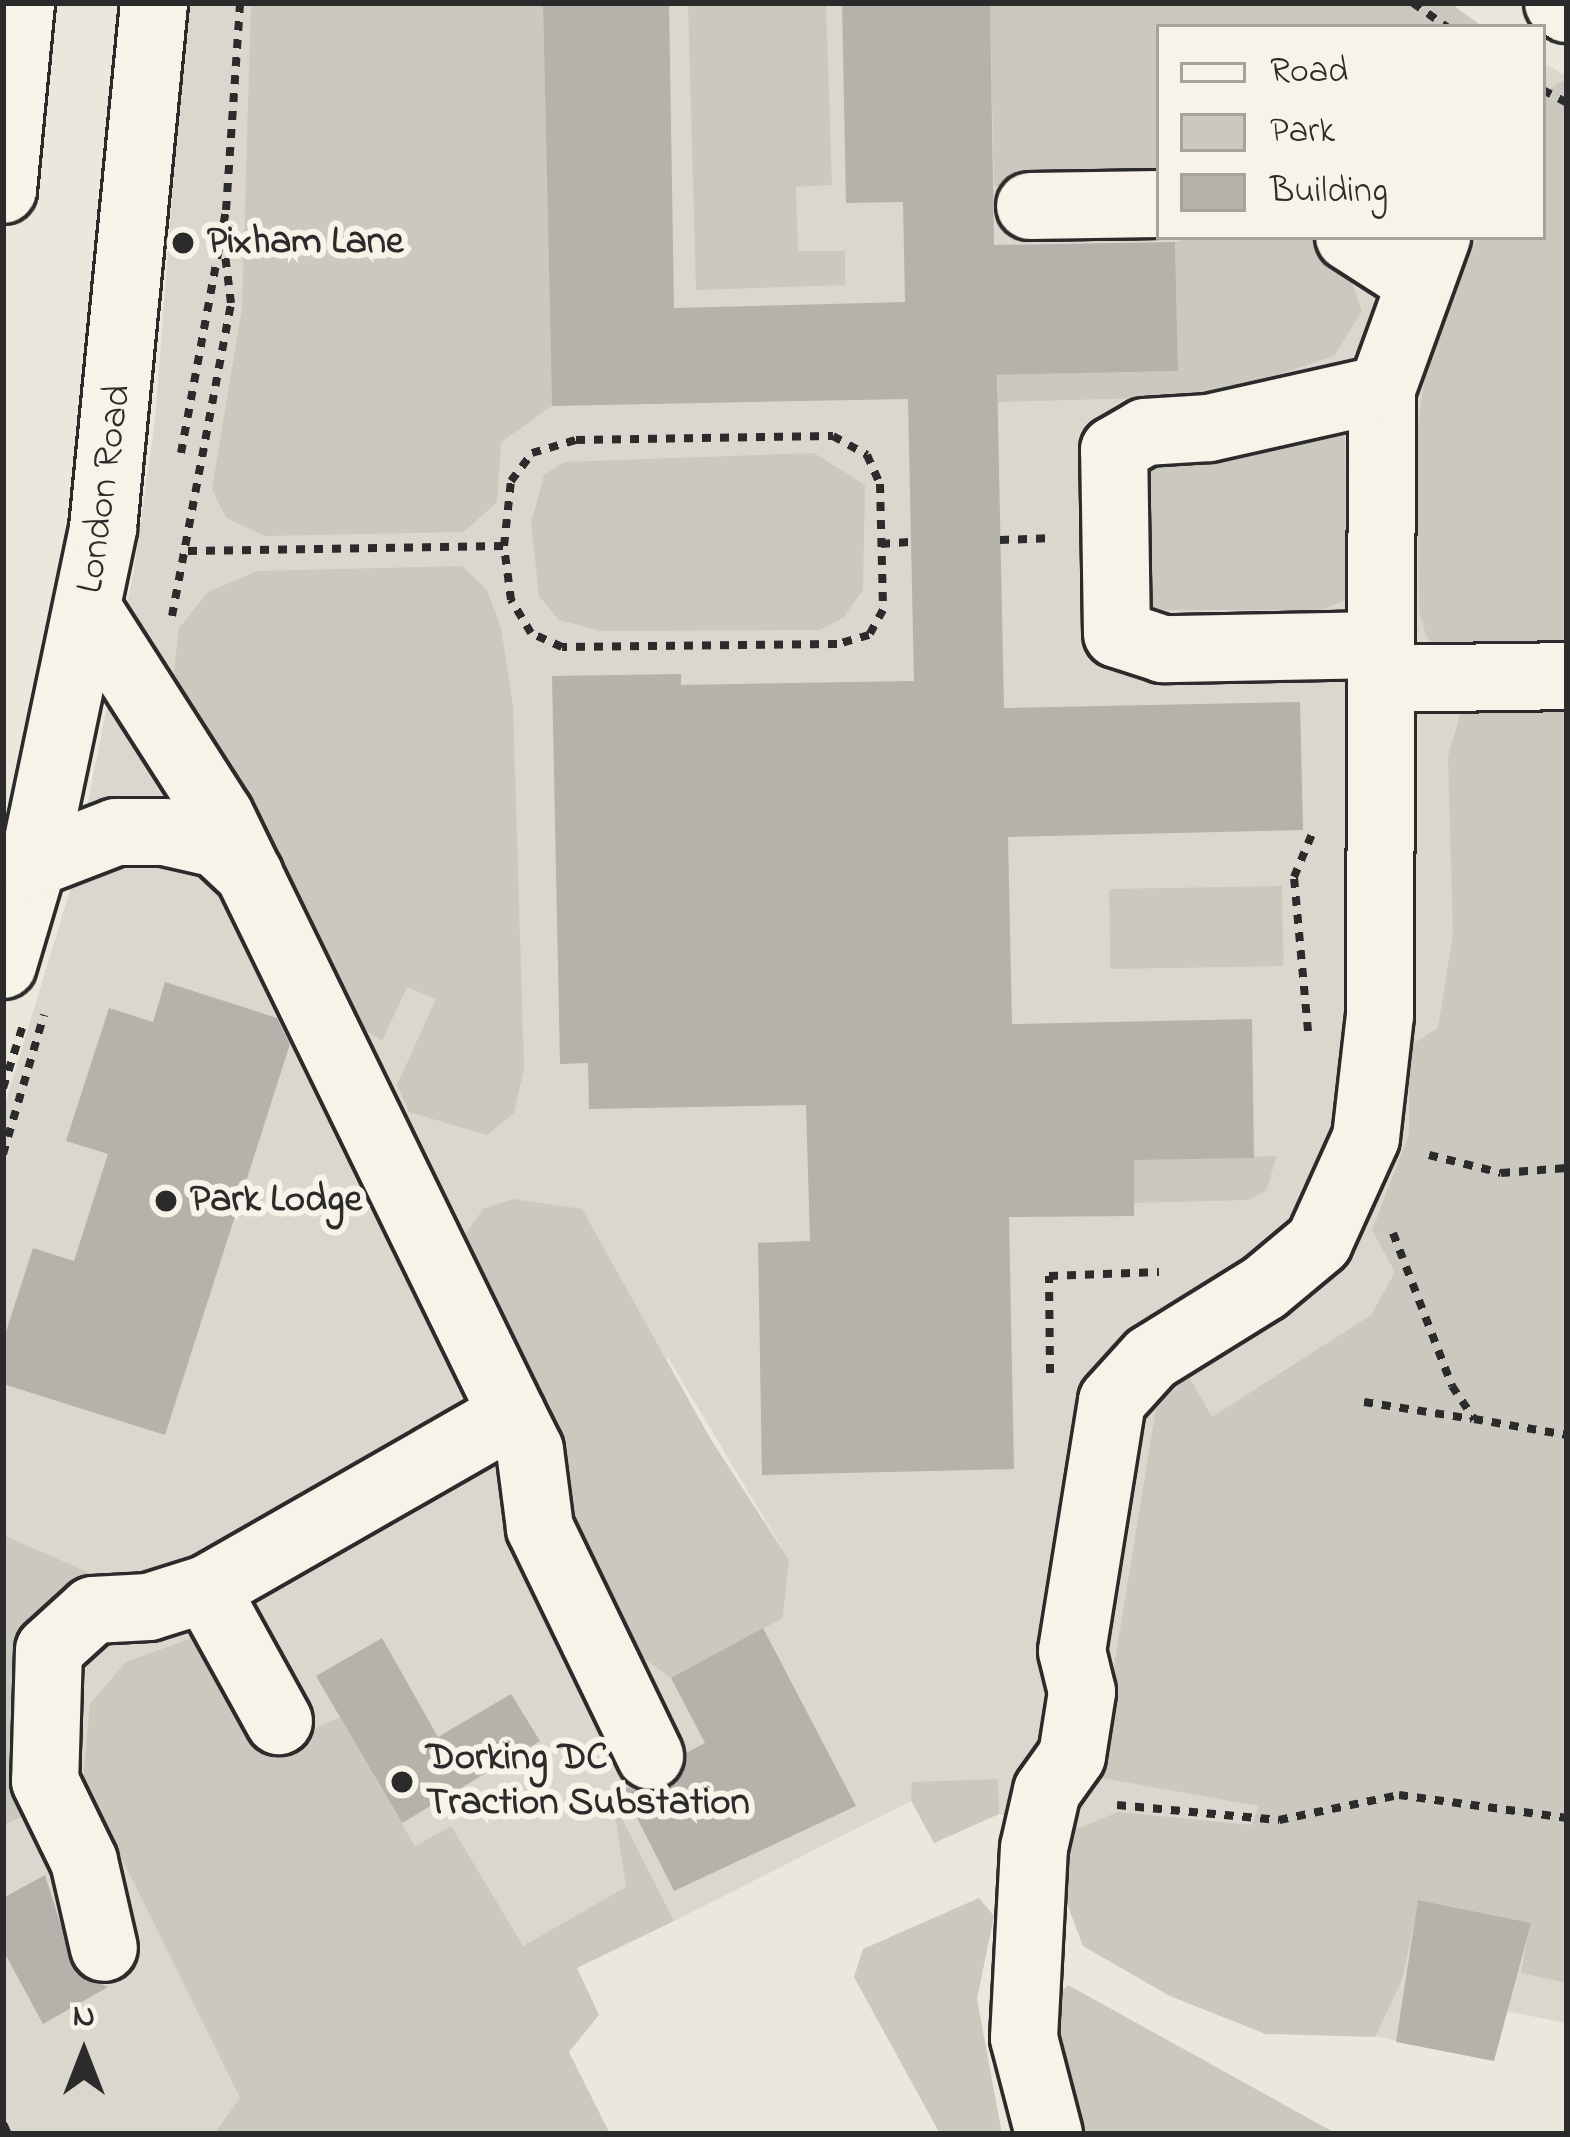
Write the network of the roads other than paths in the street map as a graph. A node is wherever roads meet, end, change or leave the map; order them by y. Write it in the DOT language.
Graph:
graph roads {
  1 [pos="20,3"];
  2 [pos="154,3"];
  3 [pos="1558,3"];
  4 [pos="1567,8"];
  5 [pos="3,190"];
  6 [pos="1156,204"];
  7 [pos="1030,206"];
  8 [pos="1358,240"];
  9 [pos="1428,260"];
  10 [pos="1382,389"];
  11 [pos="90,612"];
  12 [pos="1380,662"];
  13 [pos="1567,676"];
  14 [pos="33,865"];
  15 [pos="250,875"];
  16 [pos="3,965"];
  17 [pos="512,1414"];
  18 [pos="206,1589"];
  19 [pos="279,1721"];
  20 [pos="650,1756"];
  21 [pos="104,1948"];
  22 [pos="1049,2134"];
  1 -- 5 [label="main road"];
  2 -- 11 [label="main road, London Road"];
  3 -- 4 [label="main road"];
  6 -- 7 [label="main road"];
  8 -- 9 [label="main road"];
  9 -- 10 [label="main road"];
  10 -- 12 [label="main road"];
  10 -- 12 [label="main road"];
  11 -- 14 [label="main road, London Road"];
  11 -- 15 [label="main road"];
  12 -- 13 [label="main road"];
  12 -- 22 [label="main road"];
  14 -- 15 [label="main road"];
  14 -- 16 [label="main road, London Road"];
  15 -- 17 [label="main road"];
  17 -- 18 [label="main road"];
  17 -- 20 [label="main road"];
  18 -- 19 [label="main road"];
  18 -- 21 [label="main road"];
}
